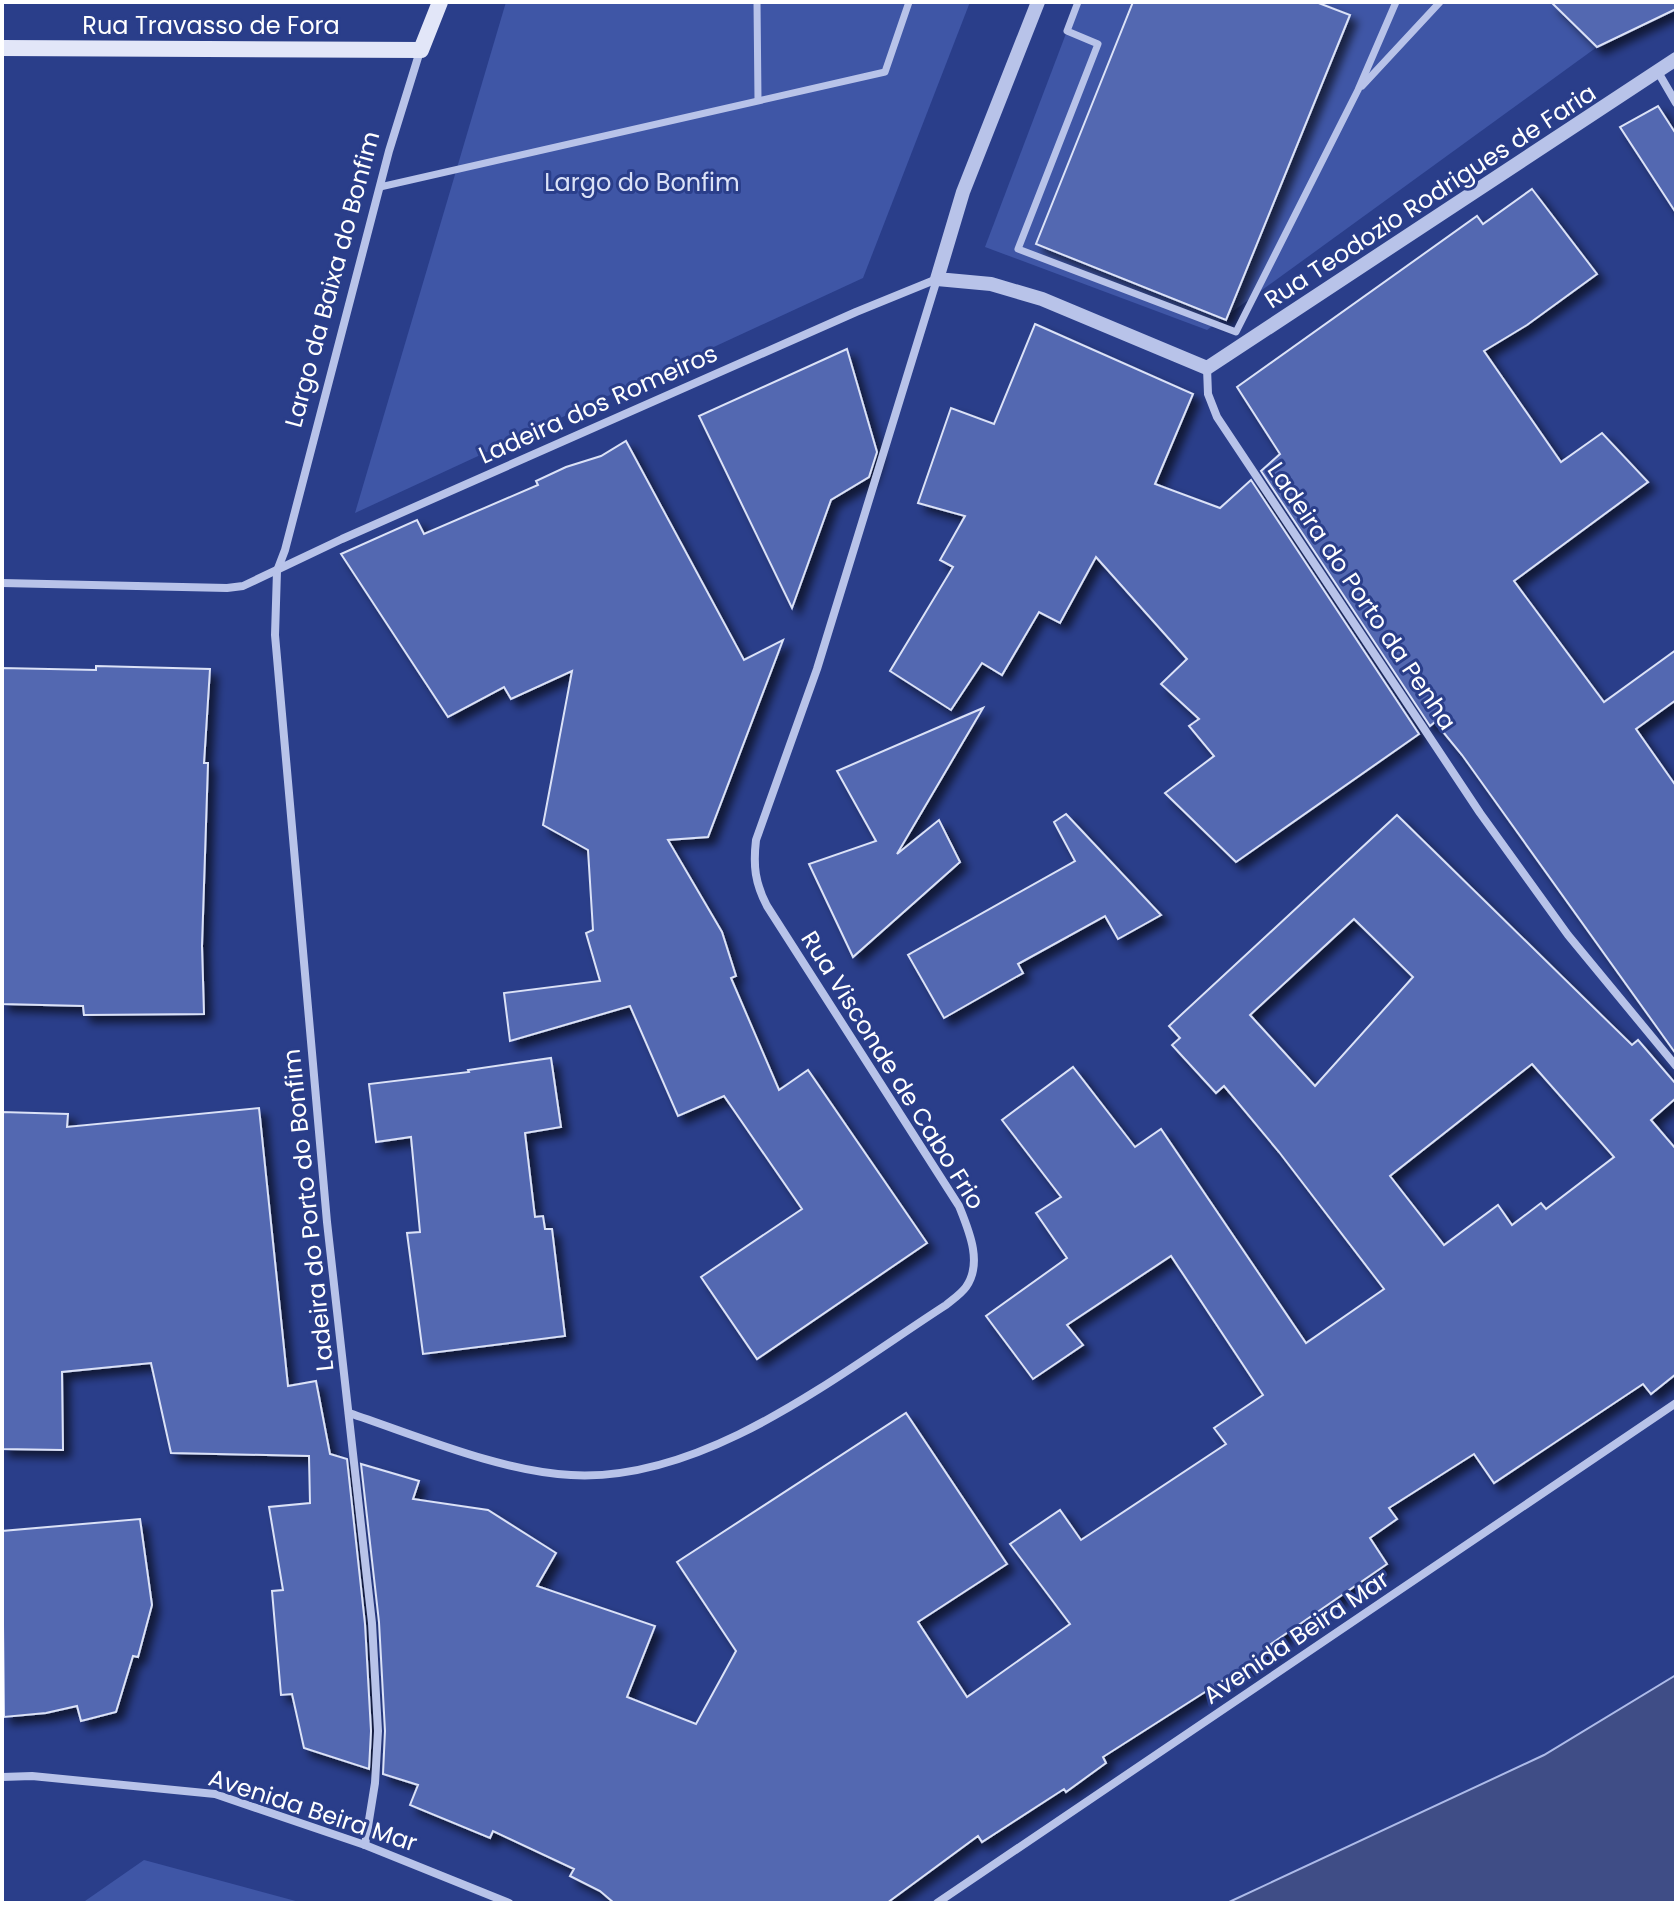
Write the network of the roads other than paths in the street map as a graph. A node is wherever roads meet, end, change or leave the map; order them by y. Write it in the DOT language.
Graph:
graph roads {
  1 [pos="440,2"];
  2 [pos="757,2"];
  3 [pos="909,2"];
  4 [pos="1038,2"];
  5 [pos="1078,2"];
  6 [pos="1396,2"];
  7 [pos="1440,2"];
  8 [pos="2,48"];
  9 [pos="421,50"];
  10 [pos="1676,59"];
  11 [pos="1658,72"];
  12 [pos="1358,90"];
  13 [pos="758,100"];
  14 [pos="1676,103"];
  15 [pos="380,187"];
  16 [pos="937,279"];
  17 [pos="1207,368"];
  18 [pos="277,571"];
  19 [pos="2,583"];
  20 [pos="1676,1066"];
  21 [pos="1676,1403"];
  22 [pos="349,1413"];
  23 [pos="2,1777"];
  24 [pos="365,1845"];
  25 [pos="509,1903"];
  26 [pos="937,1903"];
  1 -- 9 [label="main road, Largo da Baixa do Bonfim"];
  2 -- 13 [label="street"];
  3 -- 13 [label="street"];
  4 -- 16 [label="street"];
  5 -- 12 [label="street"];
  6 -- 12 [label="street"];
  7 -- 12 [label="street"];
  8 -- 9 [label="main road, Rua Travasso de Fora"];
  9 -- 15 [label="street, Largo da Baixa do Bonfim"];
  10 -- 11 [label="street, Rua Teodozio Rodrigues de Faria"];
  11 -- 14 [label="street"];
  11 -- 17 [label="street, Rua Teodozio Rodrigues de Faria"];
  13 -- 15 [label="street"];
  15 -- 18 [label="street, Largo da Baixa do Bonfim"];
  16 -- 17 [label="street"];
  16 -- 18 [label="street, Ladeira dos Romeiros"];
  16 -- 22 [label="street, Rua Visconde de Cabo Frio"];
  17 -- 20 [label="street, Ladeira do Porto da Penha"];
  18 -- 19 [label="street, Ladeira dos Romeiros"];
  18 -- 22 [label="street, Ladeira do Porto do Bonfim"];
  21 -- 26 [label="street, Avenida Beira Mar"];
  22 -- 24 [label="street, Ladeira do Porto do Bonfim"];
  23 -- 24 [label="street, Avenida Beira Mar"];
  24 -- 25 [label="street, Avenida Beira Mar"];
}
